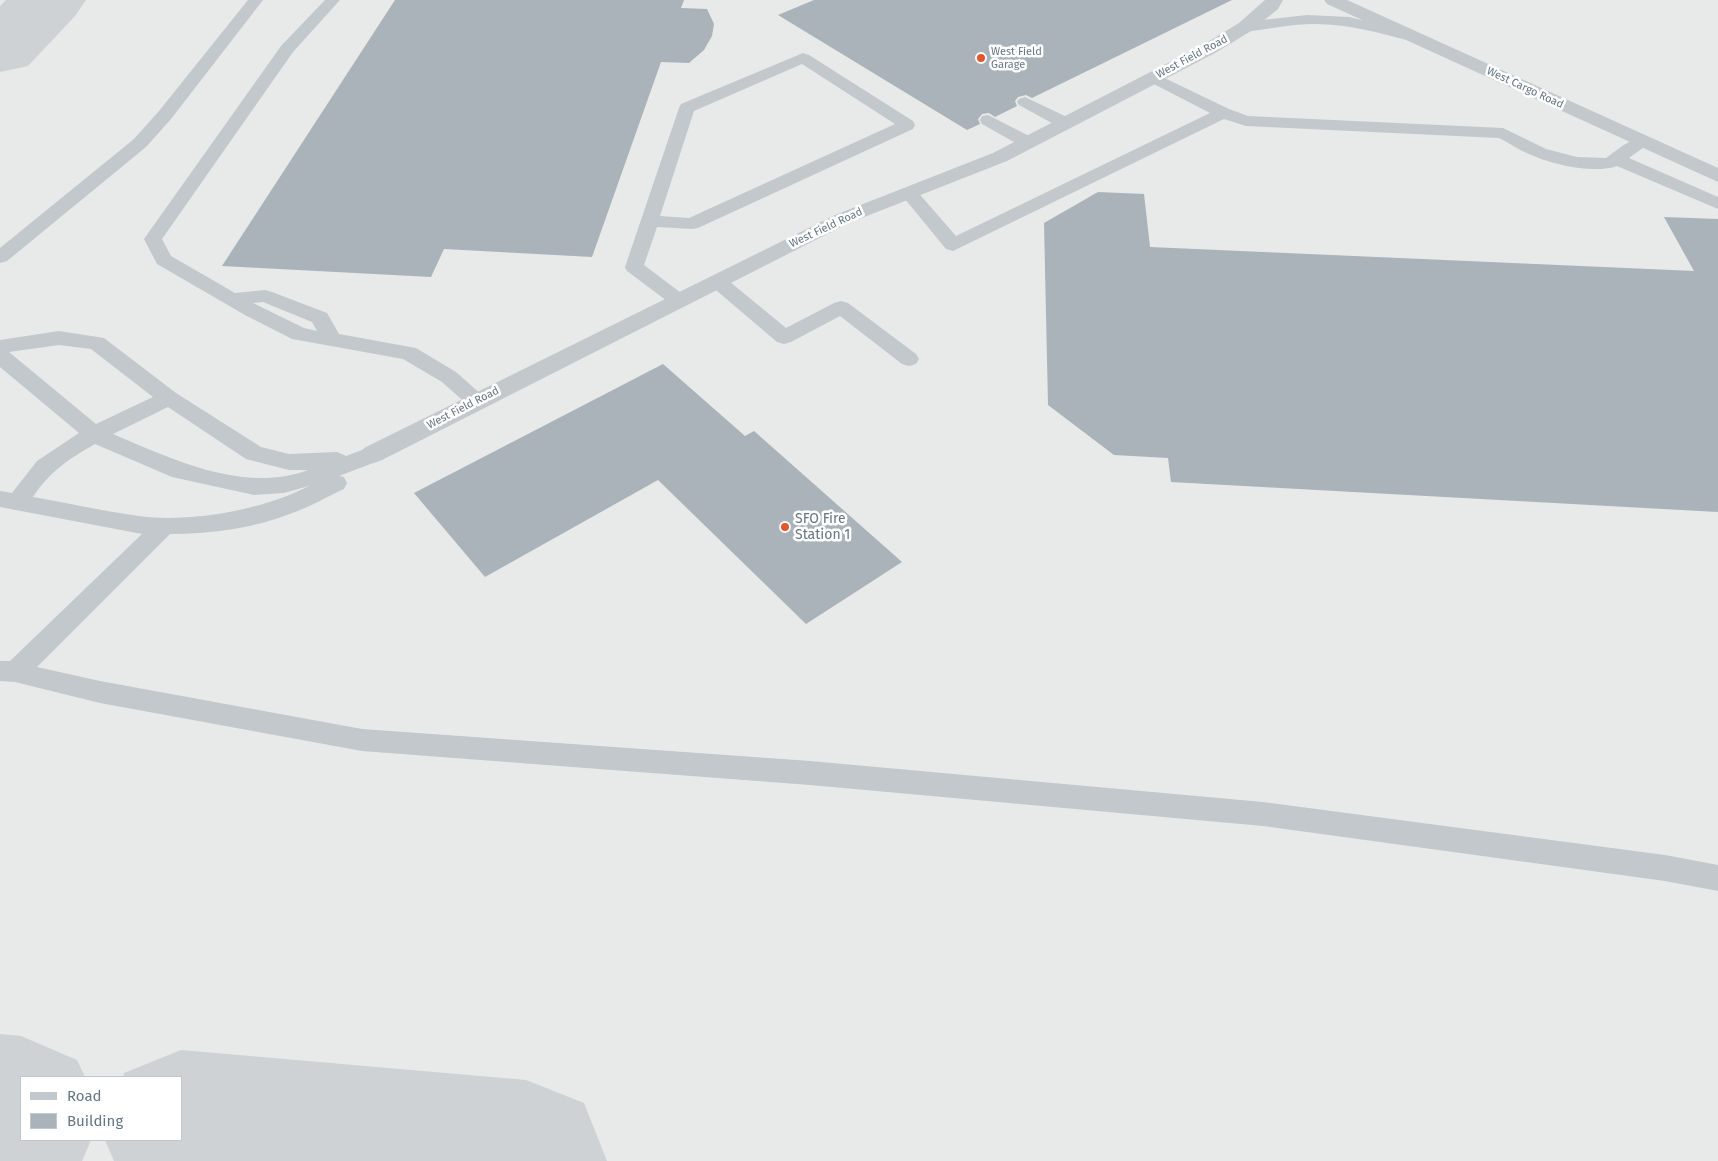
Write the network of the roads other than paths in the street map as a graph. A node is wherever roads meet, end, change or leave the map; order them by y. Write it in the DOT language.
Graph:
graph roads {
  1 [pos="256,0"];
  2 [pos="333,0"];
  3 [pos="1274,0"];
  4 [pos="1333,0"];
  5 [pos="1245,28"];
  6 [pos="1412,36"];
  7 [pos="1154,78"];
  8 [pos="1025,102"];
  9 [pos="1222,113"];
  10 [pos="988,120"];
  11 [pos="1065,123"];
  12 [pos="1027,142"];
  13 [pos="1642,142"];
  14 [pos="1616,159"];
  15 [pos="1718,176"];
  16 [pos="909,193"];
  17 [pos="1718,204"];
  18 [pos="649,221"];
  19 [pos="0,257"];
  20 [pos="717,281"];
  21 [pos="678,300"];
  22 [pos="0,347"];
  23 [pos="0,356"];
  24 [pos="909,359"];
  25 [pos="169,398"];
  26 [pos="476,401"];
  27 [pos="95,435"];
  28 [pos="373,454"];
  29 [pos="9,501"];
  30 [pos="164,526"];
  31 [pos="5,667"];
  32 [pos="1718,878"];
  1 -- 19 [label="lane"];
  2 -- 26 [label="lane"];
  3 -- 5 [label="street, West Field Road"];
  4 -- 6 [label="street, West Cargo Road"];
  5 -- 6 [label="lane"];
  5 -- 7 [label="street, West Field Road"];
  6 -- 13 [label="street, West Cargo Road"];
  7 -- 9 [label="lane"];
  7 -- 11 [label="street, West Field Road"];
  8 -- 11 [label="lane"];
  9 -- 14 [label="lane"];
  9 -- 16 [label="lane"];
  10 -- 12 [label="lane"];
  11 -- 12 [label="street, West Field Road"];
  12 -- 16 [label="street, West Field Road"];
  13 -- 14 [label="lane"];
  13 -- 15 [label="street, West Cargo Road"];
  14 -- 17 [label="lane"];
  16 -- 20 [label="street, West Field Road"];
  18 -- 18 [label="lane"];
  18 -- 21 [label="lane"];
  20 -- 21 [label="street, West Field Road"];
  20 -- 24 [label="lane"];
  21 -- 26 [label="street, West Field Road"];
  22 -- 25 [label="lane"];
  23 -- 27 [label="lane"];
  25 -- 27 [label="lane"];
  25 -- 28 [label="lane"];
  26 -- 28 [label="street, West Field Road"];
  27 -- 28 [label="lane"];
  27 -- 29 [label="lane"];
  28 -- 30 [label="lane"];
  29 -- 30 [label="lane"];
  30 -- 31 [label="lane"];
  31 -- 32 [label="lane"];
}
